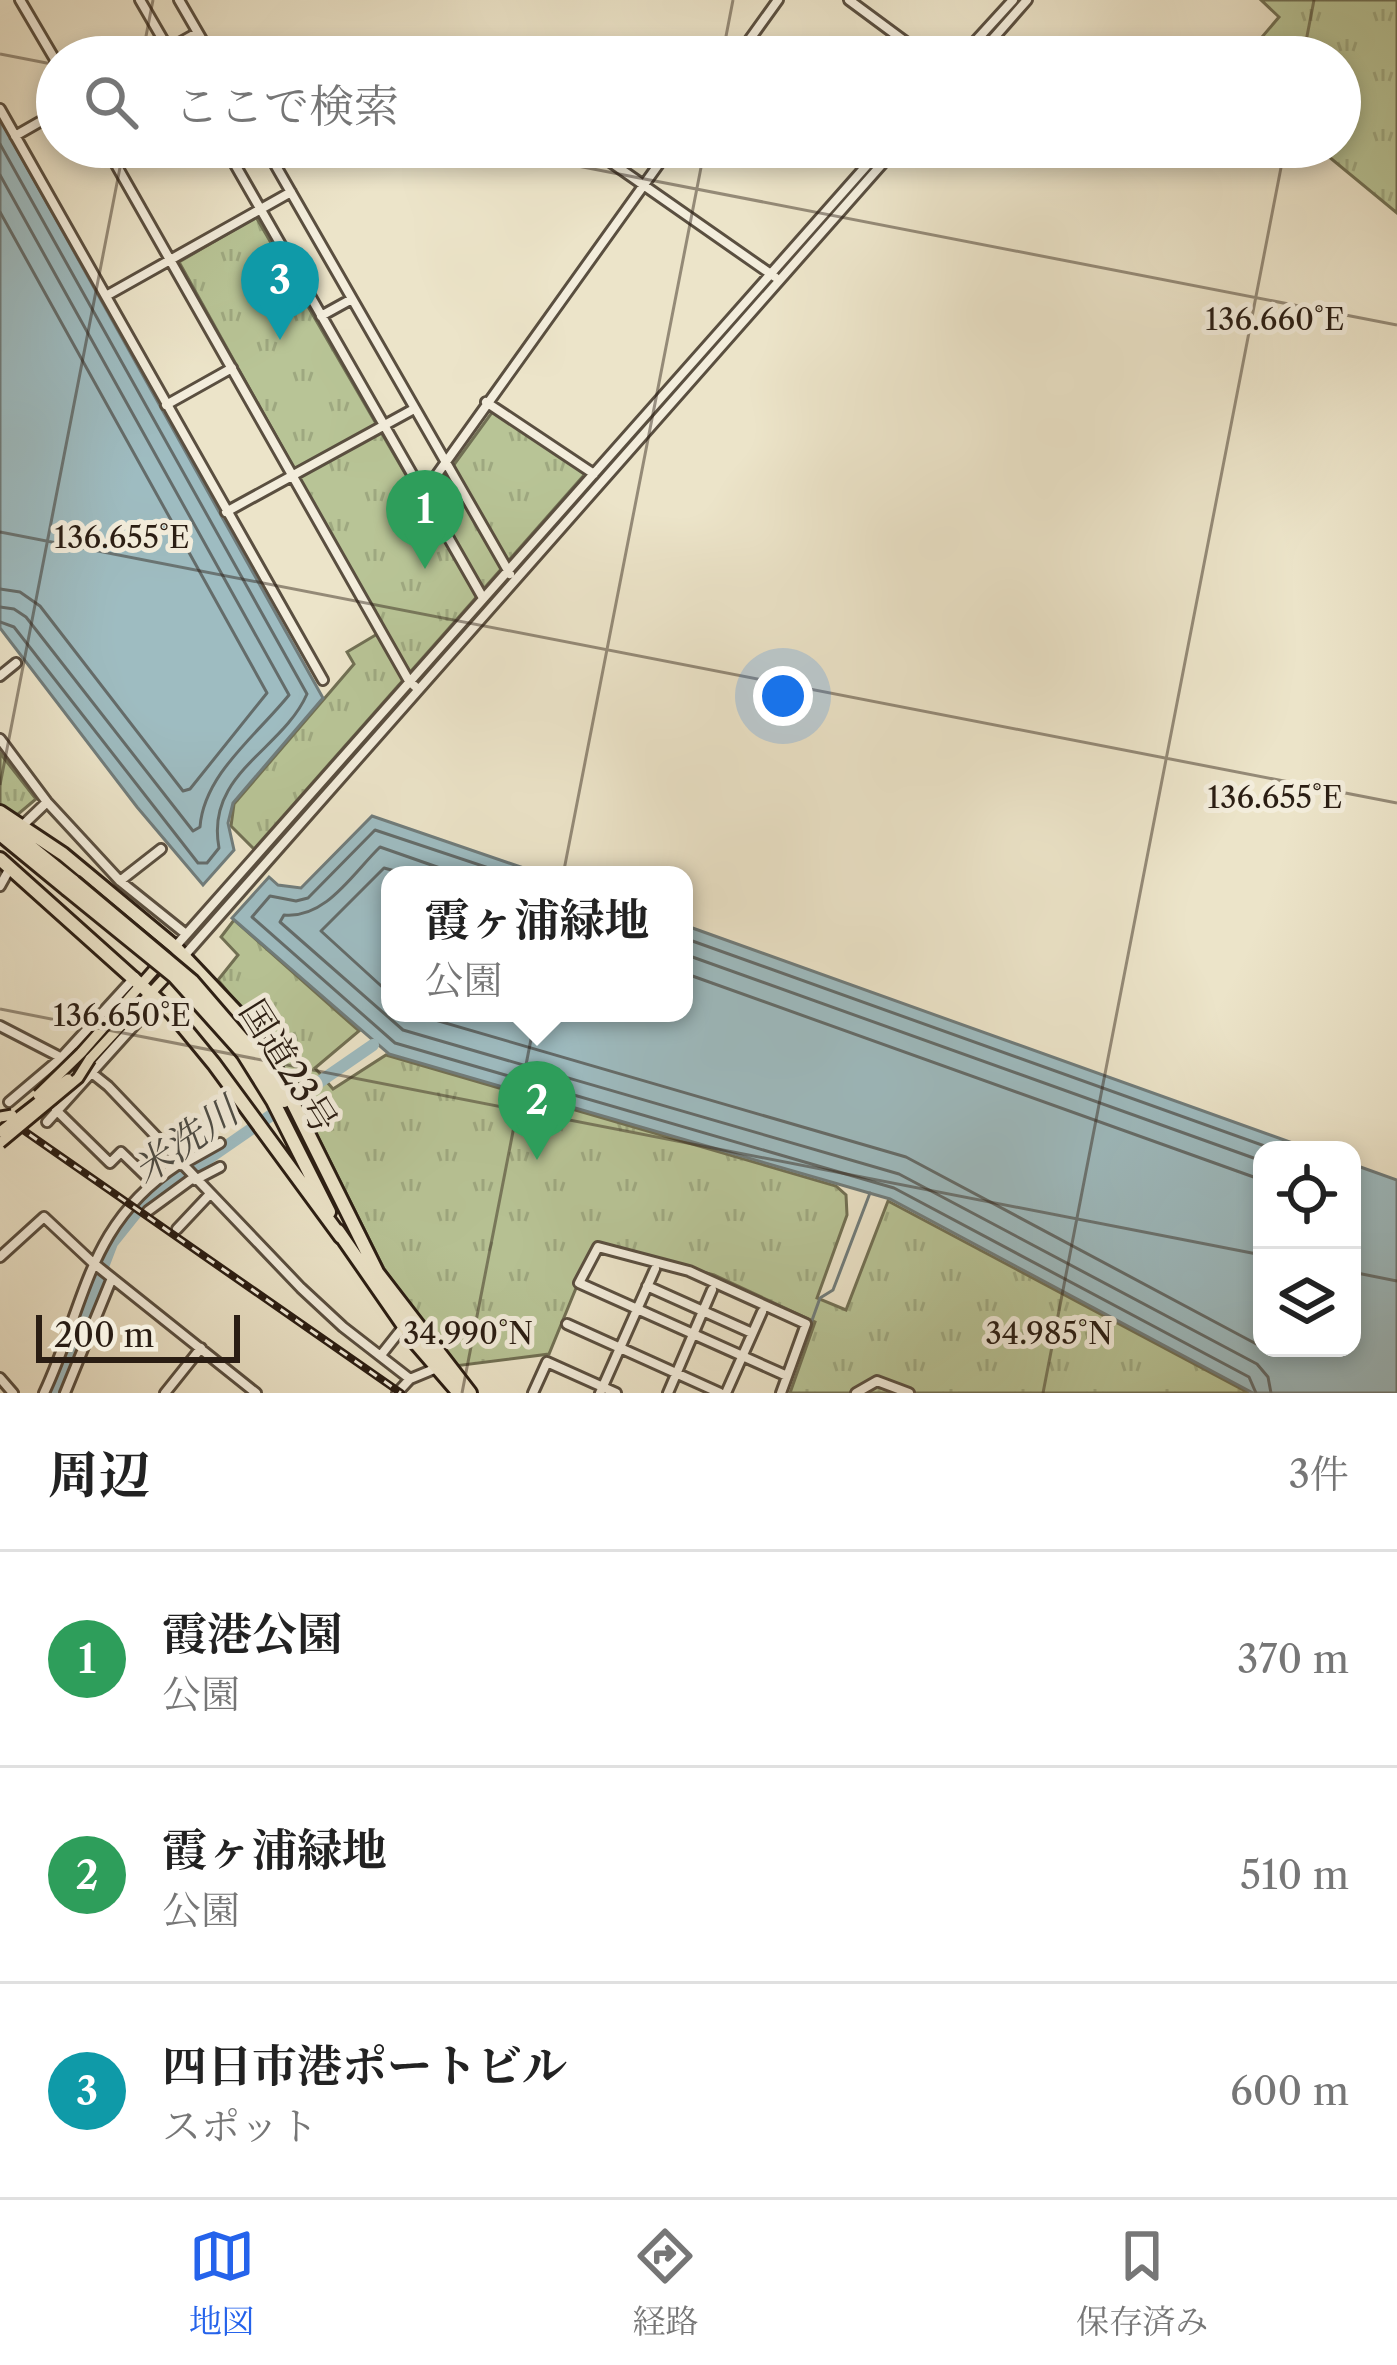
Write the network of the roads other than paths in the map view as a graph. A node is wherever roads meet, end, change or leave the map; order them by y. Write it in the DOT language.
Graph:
graph roads {
  1 [pos="20,0"];
  2 [pos="140,0"];
  3 [pos="179,0"];
  4 [pos="778,0"];
  5 [pos="849,0"];
  6 [pos="1012,0"];
  7 [pos="1027,0"];
  8 [pos="197,33"];
  9 [pos="41,36"];
  10 [pos="161,36"];
  11 [pos="193,36"];
  12 [pos="199,36"];
  13 [pos="751,36"];
  14 [pos="898,36"];
  15 [pos="980,36"];
  16 [pos="995,36"];
  17 [pos="0,109"];
  18 [pos="36,124"];
  19 [pos="15,136"];
  20 [pos="118,168"];
  21 [pos="237,168"];
  22 [pos="277,168"];
  23 [pos="619,168"];
  24 [pos="656,168"];
  25 [pos="866,168"];
  26 [pos="877,168"];
  27 [pos="644,185"];
  28 [pos="291,192"];
  29 [pos="261,209"];
  30 [pos="170,261"];
  31 [pos="775,277"];
  32 [pos="106,296"];
  33 [pos="350,300"];
  34 [pos="321,316"];
  35 [pos="232,368"];
  36 [pos="486,402"];
  37 [pos="166,405"];
  38 [pos="415,409"];
  39 [pos="382,425"];
  40 [pos="446,461"];
  41 [pos="292,474"];
  42 [pos="594,474"];
  43 [pos="422,494"];
  44 [pos="226,512"];
  45 [pos="508,572"];
  46 [pos="514,582"];
  47 [pos="484,598"];
  48 [pos="16,663"];
  49 [pos="0,676"];
  50 [pos="323,680"];
  51 [pos="409,681"];
  52 [pos="418,689"];
  53 [pos="0,739"];
  54 [pos="46,802"];
  55 [pos="0,812"];
  56 [pos="0,822"];
  57 [pos="21,827"];
  58 [pos="0,834"];
  59 [pos="161,849"];
  60 [pos="5,864"];
  61 [pos="120,881"];
  62 [pos="70,885"];
  63 [pos="0,886"];
  64 [pos="101,886"];
  65 [pos="72,921"];
  66 [pos="186,934"];
  67 [pos="179,952"];
  68 [pos="147,988"];
  69 [pos="0,1027"];
  70 [pos="86,1056"];
  71 [pos="61,1058"];
  72 [pos="92,1074"];
  73 [pos="38,1080"];
  74 [pos="280,1095"];
  75 [pos="9,1102"];
  76 [pos="58,1107"];
  77 [pos="293,1119"];
  78 [pos="3,1122"];
  79 [pos="46,1122"];
  80 [pos="0,1143"];
  81 [pos="220,1143"];
  82 [pos="181,1166"];
  83 [pos="220,1167"];
  84 [pos="194,1179"];
  85 [pos="152,1182"];
  86 [pos="209,1195"];
  87 [pos="148,1210"];
  88 [pos="177,1229"];
  89 [pos="341,1237"];
  90 [pos="0,1256"];
  91 [pos="93,1263"];
  92 [pos="655,1269"];
  93 [pos="110,1277"];
  94 [pos="647,1286"];
  95 [pos="712,1290"];
  96 [pos="638,1308"];
  97 [pos="703,1311"];
  98 [pos="762,1312"];
  99 [pos="567,1324"];
  100 [pos="404,1326"];
  101 [pos="752,1333"];
  102 [pos="693,1334"];
  103 [pos="201,1348"];
  104 [pos="620,1348"];
  105 [pos="382,1355"];
  106 [pos="742,1356"];
  107 [pos="441,1367"];
  108 [pos="676,1373"];
  109 [pos="787,1376"];
  110 [pos="0,1378"];
  111 [pos="410,1379"];
  112 [pos="602,1390"];
  113 [pos="13,1393"];
  114 [pos="44,1393"];
  115 [pos="65,1393"];
  116 [pos="165,1393"];
  117 [pos="256,1393"];
  118 [pos="397,1393"];
  119 [pos="458,1393"];
  120 [pos="470,1393"];
  121 [pos="533,1393"];
  122 [pos="616,1393"];
  123 [pos="668,1393"];
  124 [pos="723,1393"];
  125 [pos="781,1393"];
  126 [pos="856,1393"];
  127 [pos="909,1393"];
  1 -- 9 [label="street"];
  2 -- 10 [label="street"];
  3 -- 8 [label="street"];
  4 -- 13 [label="street"];
  5 -- 14 [label="street"];
  6 -- 15 [label="street"];
  7 -- 16 [label="street"];
  8 -- 11 [label="street"];
  8 -- 12 [label="street"];
  17 -- 19 [label="street"];
  18 -- 19 [label="street"];
  19 -- 32 [label="street"];
  20 -- 30 [label="street"];
  21 -- 29 [label="street"];
  22 -- 28 [label="street"];
  23 -- 27 [label="street"];
  24 -- 27 [label="street"];
  25 -- 31 [label="street"];
  26 -- 31 [label="street"];
  27 -- 31 [label="street"];
  27 -- 36 [label="street"];
  28 -- 29 [label="street"];
  28 -- 33 [label="street"];
  29 -- 30 [label="street"];
  29 -- 34 [label="street"];
  30 -- 32 [label="street"];
  30 -- 35 [label="street"];
  31 -- 42 [label="street"];
  31 -- 46 [label="street"];
  32 -- 37 [label="street"];
  33 -- 34 [label="street"];
  33 -- 38 [label="street"];
  34 -- 39 [label="street"];
  35 -- 37 [label="street"];
  35 -- 41 [label="street"];
  36 -- 40 [label="street"];
  36 -- 42 [label="street"];
  37 -- 44 [label="street"];
  38 -- 39 [label="street"];
  38 -- 40 [label="street"];
  39 -- 41 [label="street"];
  39 -- 43 [label="street"];
  40 -- 43 [label="street"];
  40 -- 45 [label="street"];
  41 -- 44 [label="street"];
  41 -- 51 [label="street"];
  42 -- 45 [label="street"];
  43 -- 47 [label="street"];
  44 -- 50 [label="street"];
  45 -- 46 [label="street"];
  45 -- 47 [label="street"];
  46 -- 47 [label="street"];
  46 -- 52 [label="street"];
  47 -- 51 [label="street"];
  48 -- 49 [label="street"];
  51 -- 52 [label="street"];
  51 -- 66 [label="street"];
  52 -- 67 [label="street"];
  53 -- 54 [label="street"];
  54 -- 57 [label="street"];
  54 -- 61 [label="street"];
  55 -- 57 [label="highway"];
  56 -- 62 [label="highway, 国道23号"];
  57 -- 64 [label="highway"];
  58 -- 62 [label="highway, 国道23号"];
  59 -- 61 [label="street"];
  60 -- 63 [label="street"];
  60 -- 65 [label="highway, 国道23号"];
  61 -- 66 [label="street"];
  62 -- 74 [label="highway, 国道23号, bridge"];
  64 -- 65 [label="street"];
  64 -- 67 [label="highway"];
  65 -- 68 [label="highway, 国道23号"];
  66 -- 67 [label="street"];
  67 -- 68 [label="main road"];
  67 -- 74 [label="highway"];
  68 -- 70 [label="main road"];
  68 -- 71 [label="street"];
  68 -- 72 [label="street"];
  68 -- 89 [label="highway, 国道23号"];
  69 -- 71 [label="street"];
  70 -- 78 [label="main road, bridge"];
  70 -- 78 [label="main road, bridge"];
  70 -- 80 [label="main road, bridge"];
  71 -- 72 [label="street"];
  71 -- 73 [label="street"];
  72 -- 76 [label="street"];
  72 -- 82 [label="street"];
  73 -- 75 [label="street"];
  73 -- 76 [label="street"];
  74 -- 77 [label="highway, 国道23号"];
  76 -- 79 [label="street"];
  76 -- 85 [label="street"];
  77 -- 89 [label="highway, 国道23号"];
  77 -- 107 [label="highway, 国道23号"];
  81 -- 82 [label="street"];
  82 -- 84 [label="street"];
  82 -- 85 [label="street"];
  83 -- 84 [label="street"];
  84 -- 86 [label="street"];
  84 -- 87 [label="street"];
  85 -- 91 [label="street"];
  86 -- 88 [label="street"];
  86 -- 105 [label="street"];
  89 -- 100 [label="highway, 国道23号"];
  90 -- 91 [label="street"];
  91 -- 93 [label="street"];
  91 -- 114 [label="street"];
  92 -- 94 [label="street"];
  93 -- 103 [label="street"];
  93 -- 115 [label="street"];
  94 -- 96 [label="street"];
  94 -- 97 [label="street"];
  95 -- 97 [label="street"];
  96 -- 102 [label="street"];
  96 -- 104 [label="street"];
  96 -- 109 [label="street"];
  97 -- 101 [label="street"];
  97 -- 102 [label="street"];
  98 -- 101 [label="street"];
  99 -- 104 [label="street"];
  100 -- 105 [label="street"];
  100 -- 107 [label="highway, 国道23号"];
  101 -- 106 [label="street"];
  102 -- 106 [label="street"];
  102 -- 108 [label="street"];
  103 -- 116 [label="street"];
  103 -- 117 [label="street"];
  104 -- 108 [label="street"];
  104 -- 112 [label="street"];
  105 -- 111 [label="street"];
  106 -- 109 [label="street"];
  106 -- 124 [label="street"];
  107 -- 111 [label="street"];
  107 -- 119 [label="highway, 国道23号"];
  107 -- 120 [label="highway, 国道23号"];
  108 -- 123 [label="street"];
  108 -- 124 [label="street"];
  109 -- 125 [label="street"];
  110 -- 113 [label="street"];
  111 -- 118 [label="street"];
  112 -- 121 [label="street"];
  112 -- 122 [label="street"];
  126 -- 127 [label="street"];
}
